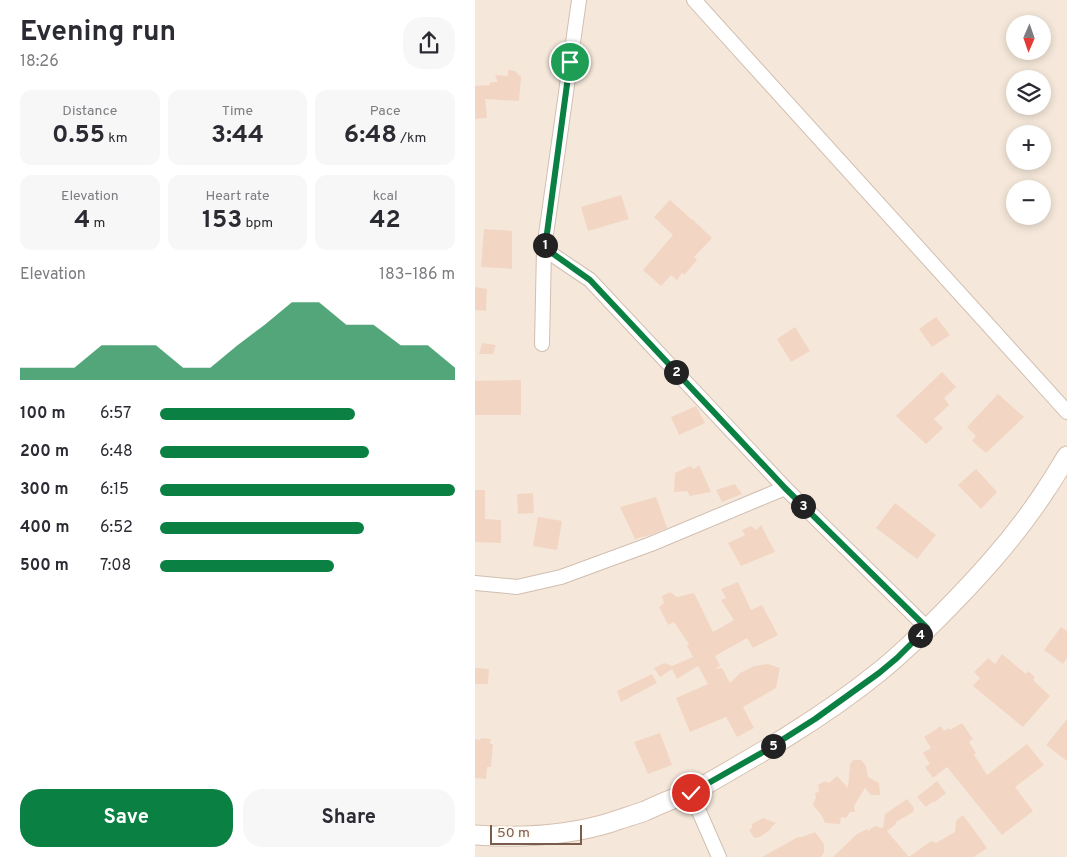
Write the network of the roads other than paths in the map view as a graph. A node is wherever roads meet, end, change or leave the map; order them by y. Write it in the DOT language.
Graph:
graph roads {
  1 [pos="579,0"];
  2 [pos="694,0"];
  3 [pos="545,248"];
  4 [pos="541,344"];
  5 [pos="1067,412"];
  6 [pos="1067,456"];
  7 [pos="785,488"];
  8 [pos="475,582"];
  9 [pos="927,628"];
  10 [pos="691,793"];
  11 [pos="475,835"];
  12 [pos="719,857"];
  1 -- 3 [label="street"];
  2 -- 5 [label="street"];
  3 -- 4 [label="street"];
  3 -- 7 [label="street"];
  6 -- 9 [label="main road"];
  7 -- 8 [label="street"];
  7 -- 9 [label="street"];
  9 -- 10 [label="main road"];
  10 -- 11 [label="main road"];
  10 -- 12 [label="street"];
}
